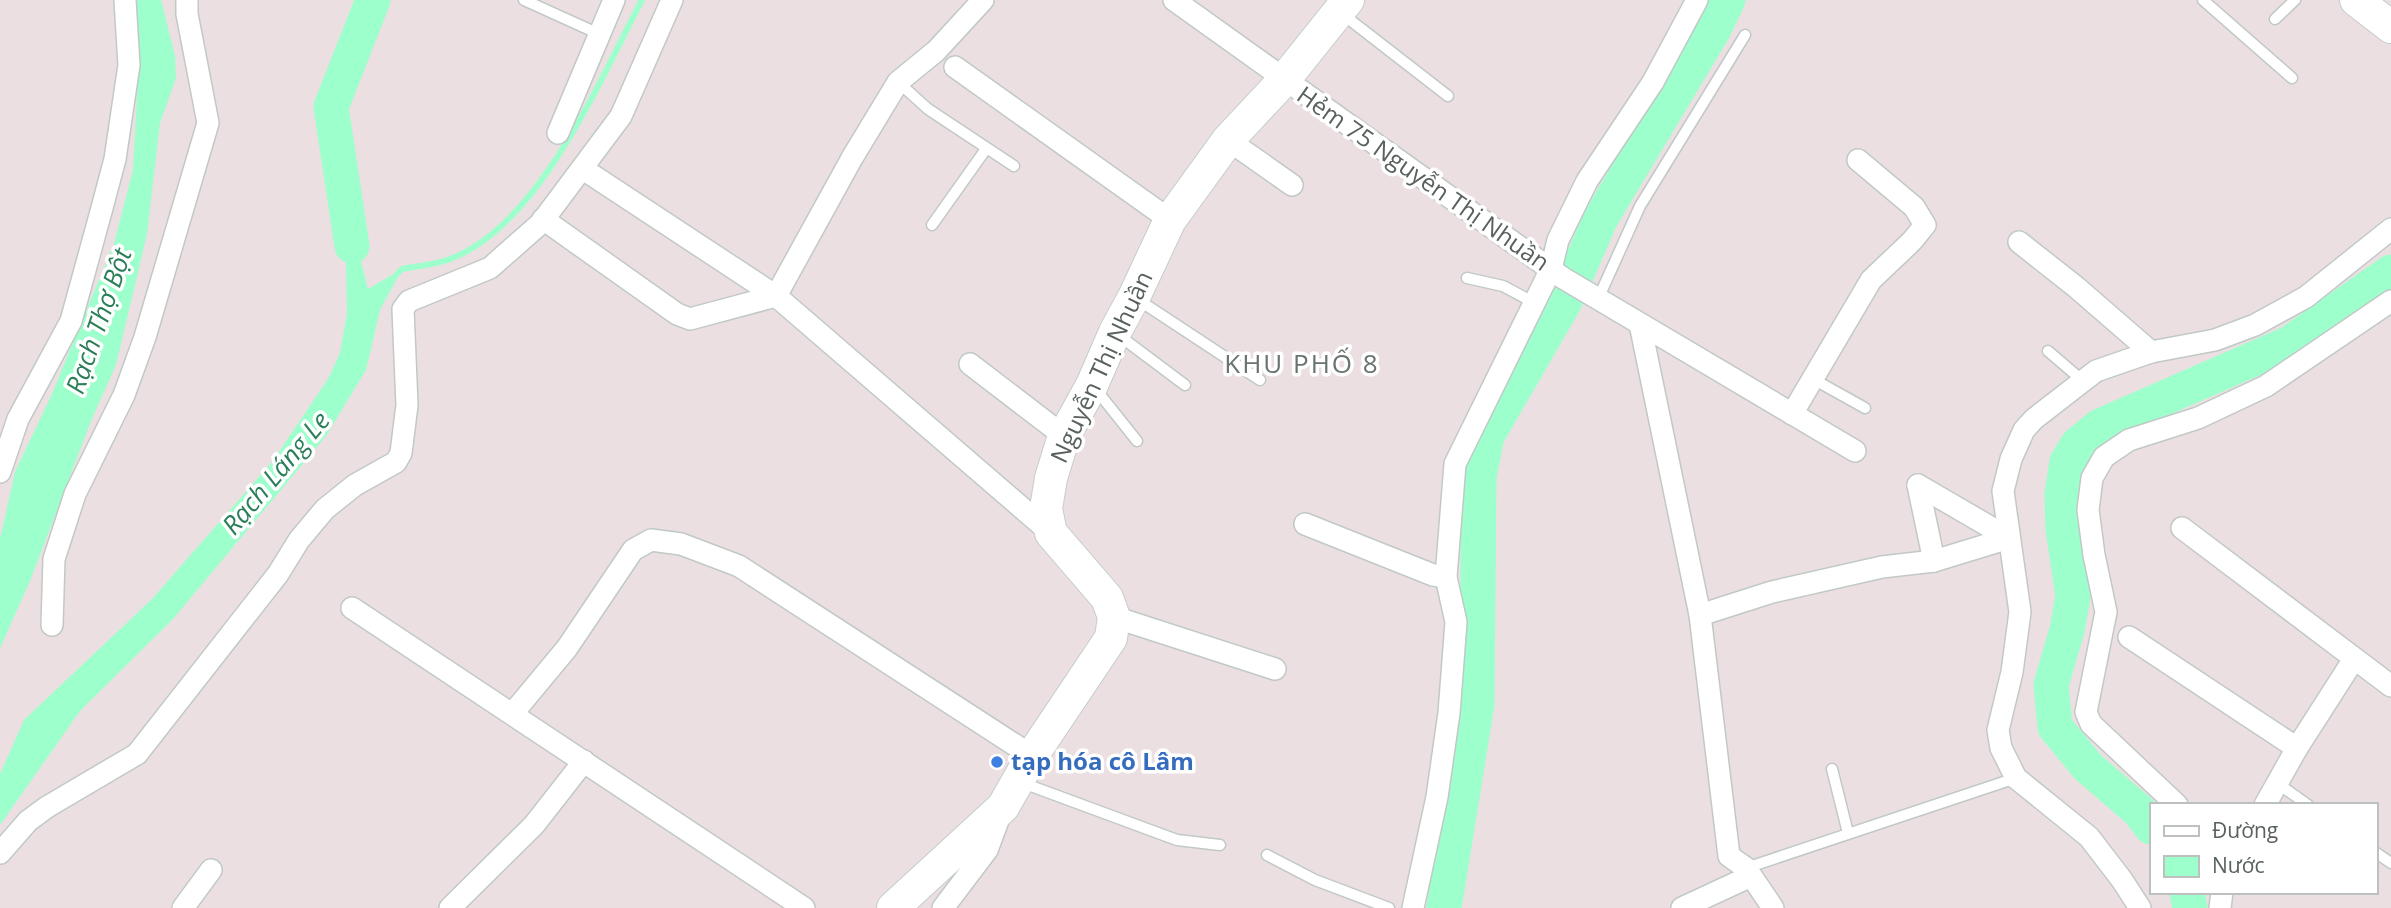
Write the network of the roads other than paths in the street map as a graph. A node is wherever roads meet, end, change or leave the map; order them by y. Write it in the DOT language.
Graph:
graph roads {
  1 [pos="125,0"];
  2 [pos="187,0"];
  3 [pos="524,0"];
  4 [pos="614,0"];
  5 [pos="672,0"];
  6 [pos="983,0"];
  7 [pos="1174,0"];
  8 [pos="1697,0"];
  9 [pos="2203,0"];
  10 [pos="2295,0"];
  11 [pos="2356,0"];
  12 [pos="1343,6"];
  13 [pos="2275,19"];
  14 [pos="2391,27"];
  15 [pos="599,34"];
  16 [pos="1745,35"];
  17 [pos="956,67"];
  18 [pos="2292,78"];
  19 [pos="1284,80"];
  20 [pos="898,82"];
  21 [pos="1448,96"];
  22 [pos="558,132"];
  23 [pos="1228,140"];
  24 [pos="985,149"];
  25 [pos="1857,160"];
  26 [pos="1014,166"];
  27 [pos="583,169"];
  28 [pos="1292,186"];
  29 [pos="543,219"];
  30 [pos="1170,220"];
  31 [pos="932,225"];
  32 [pos="2391,229"];
  33 [pos="2019,242"];
  34 [pos="1557,274"];
  35 [pos="1467,278"];
  36 [pos="776,296"];
  37 [pos="1593,296"];
  38 [pos="1134,297"];
  39 [pos="2391,301"];
  40 [pos="1533,302"];
  41 [pos="1640,324"];
  42 [pos="1115,332"];
  43 [pos="2048,351"];
  44 [pos="2151,352"];
  45 [pos="970,364"];
  46 [pos="1813,379"];
  47 [pos="1260,380"];
  48 [pos="2083,381"];
  49 [pos="1092,385"];
  50 [pos="1185,385"];
  51 [pos="1865,408"];
  52 [pos="1792,414"];
  53 [pos="1064,436"];
  54 [pos="1137,441"];
  55 [pos="1855,451"];
  56 [pos="0,472"];
  57 [pos="1305,524"];
  58 [pos="2182,528"];
  59 [pos="1051,533"];
  60 [pos="2009,538"];
  61 [pos="1934,561"];
  62 [pos="1446,577"];
  63 [pos="352,608"];
  64 [pos="1700,615"];
  65 [pos="1114,617"];
  66 [pos="52,625"];
  67 [pos="2129,637"];
  68 [pos="2354,659"];
  69 [pos="1275,669"];
  70 [pos="2391,685"];
  71 [pos="513,713"];
  72 [pos="2297,748"];
  73 [pos="584,761"];
  74 [pos="1832,769"];
  75 [pos="2016,778"];
  76 [pos="1017,781"];
  77 [pos="2277,783"];
  78 [pos="2175,803"];
  79 [pos="2266,803"];
  80 [pos="2305,803"];
  81 [pos="1848,833"];
  82 [pos="1220,845"];
  83 [pos="0,853"];
  84 [pos="1267,855"];
  85 [pos="211,870"];
  86 [pos="1749,872"];
  87 [pos="183,908"];
  88 [pos="450,908"];
  89 [pos="804,908"];
  90 [pos="893,908"];
  91 [pos="943,908"];
  92 [pos="1389,908"];
  93 [pos="1413,908"];
  94 [pos="1682,908"];
  95 [pos="1773,908"];
  96 [pos="2140,908"];
  1 -- 56 [label="street"];
  2 -- 66 [label="street"];
  3 -- 15 [label="lane"];
  4 -- 15 [label="street"];
  5 -- 27 [label="street"];
  6 -- 20 [label="street"];
  7 -- 19 [label="street, Hẻm 75 Nguyễn Thị Nhuần"];
  8 -- 34 [label="street"];
  9 -- 18 [label="lane"];
  10 -- 13 [label="lane"];
  11 -- 14 [label="street"];
  12 -- 19 [label="street, Nguyễn Thị Nhuần"];
  12 -- 21 [label="lane"];
  15 -- 22 [label="street"];
  16 -- 37 [label="lane"];
  17 -- 30 [label="street"];
  19 -- 23 [label="street, Nguyễn Thị Nhuần"];
  19 -- 34 [label="street, Hẻm 75 Nguyễn Thị Nhuần"];
  20 -- 24 [label="lane"];
  20 -- 36 [label="street"];
  23 -- 28 [label="street"];
  23 -- 30 [label="street, Nguyễn Thị Nhuần"];
  24 -- 26 [label="lane"];
  24 -- 31 [label="lane"];
  25 -- 46 [label="street"];
  27 -- 29 [label="street"];
  27 -- 36 [label="street"];
  29 -- 36 [label="street"];
  29 -- 83 [label="street"];
  30 -- 38 [label="street, Nguyễn Thị Nhuần"];
  32 -- 44 [label="street"];
  33 -- 44 [label="street"];
  34 -- 37 [label="street, Hẻm 75 Nguyễn Thị Nhuần"];
  34 -- 40 [label="street"];
  35 -- 40 [label="lane"];
  36 -- 59 [label="street"];
  37 -- 41 [label="street, Hẻm 75 Nguyễn Thị Nhuần"];
  38 -- 42 [label="street, Nguyễn Thị Nhuần"];
  38 -- 47 [label="lane"];
  39 -- 78 [label="street"];
  40 -- 62 [label="street"];
  41 -- 52 [label="street, Hẻm 75 Nguyễn Thị Nhuần"];
  41 -- 64 [label="street"];
  42 -- 49 [label="street, Nguyễn Thị Nhuần"];
  42 -- 50 [label="lane"];
  43 -- 48 [label="lane"];
  44 -- 48 [label="street"];
  45 -- 53 [label="street"];
  46 -- 51 [label="lane"];
  46 -- 52 [label="street"];
  48 -- 60 [label="street"];
  49 -- 53 [label="street, Nguyễn Thị Nhuần"];
  49 -- 54 [label="lane"];
  52 -- 55 [label="street, Hẻm 75 Nguyễn Thị Nhuần"];
  53 -- 59 [label="street, Nguyễn Thị Nhuần"];
  57 -- 62 [label="street"];
  58 -- 68 [label="street"];
  59 -- 65 [label="street"];
  60 -- 61 [label="street"];
  60 -- 61 [label="street"];
  60 -- 75 [label="street"];
  61 -- 64 [label="street"];
  62 -- 93 [label="street"];
  63 -- 71 [label="street"];
  64 -- 86 [label="street"];
  65 -- 69 [label="street"];
  65 -- 76 [label="street"];
  67 -- 72 [label="street"];
  68 -- 70 [label="street"];
  68 -- 72 [label="street"];
  71 -- 73 [label="street"];
  71 -- 76 [label="street"];
  72 -- 77 [label="street"];
  73 -- 88 [label="street"];
  73 -- 89 [label="street"];
  74 -- 81 [label="lane"];
  75 -- 81 [label="lane"];
  75 -- 96 [label="street"];
  76 -- 82 [label="lane"];
  76 -- 90 [label="street"];
  76 -- 91 [label="street"];
  77 -- 79 [label="street"];
  77 -- 80 [label="lane"];
  81 -- 86 [label="lane"];
  84 -- 92 [label="lane"];
  85 -- 87 [label="street"];
  86 -- 94 [label="street"];
  86 -- 95 [label="street"];
}
